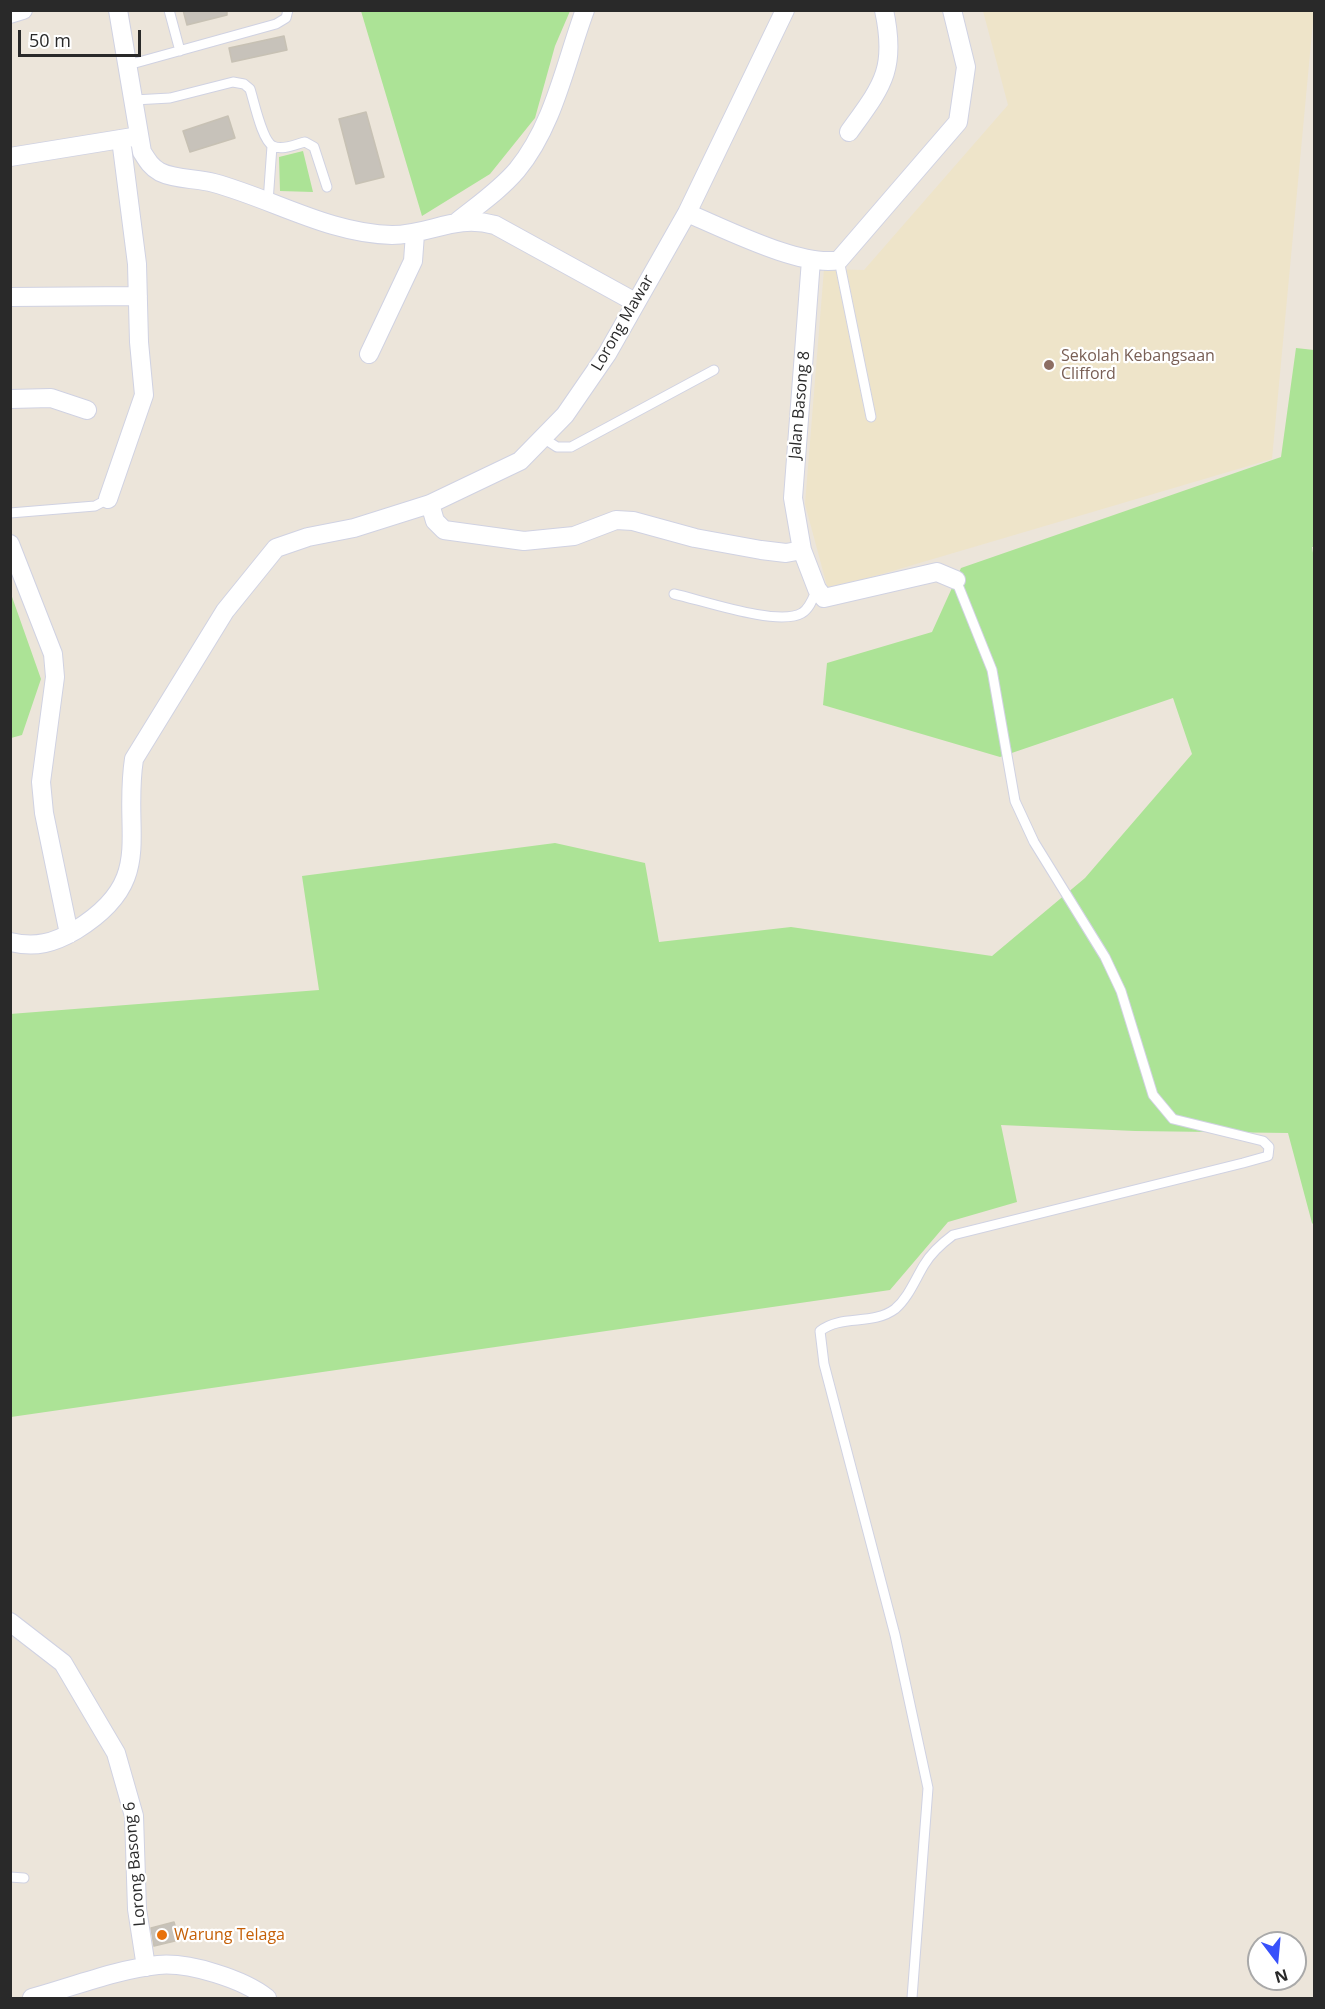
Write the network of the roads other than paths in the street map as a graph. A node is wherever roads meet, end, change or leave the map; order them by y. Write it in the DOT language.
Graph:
graph roads {
  1 [pos="23,10"];
  2 [pos="118,10"];
  3 [pos="169,10"];
  4 [pos="288,10"];
  5 [pos="585,10"];
  6 [pos="784,10"];
  7 [pos="884,10"];
  8 [pos="952,10"];
  9 [pos="10,14"];
  10 [pos="180,51"];
  11 [pos="128,65"];
  12 [pos="134,100"];
  13 [pos="849,132"];
  14 [pos="140,136"];
  15 [pos="121,139"];
  16 [pos="273,146"];
  17 [pos="10,157"];
  18 [pos="327,187"];
  19 [pos="268,202"];
  20 [pos="687,213"];
  21 [pos="458,221"];
  22 [pos="415,234"];
  23 [pos="811,260"];
  24 [pos="839,260"];
  25 [pos="138,296"];
  26 [pos="10,297"];
  27 [pos="634,302"];
  28 [pos="369,354"];
  29 [pos="714,370"];
  30 [pos="10,399"];
  31 [pos="87,410"];
  32 [pos="871,417"];
  33 [pos="543,438"];
  34 [pos="108,499"];
  35 [pos="430,504"];
  36 [pos="10,513"];
  37 [pos="10,544"];
  38 [pos="802,549"];
  39 [pos="956,580"];
  40 [pos="816,589"];
  41 [pos="674,594"];
  42 [pos="69,934"];
  43 [pos="10,942"];
  44 [pos="10,1622"];
  45 [pos="10,1877"];
  46 [pos="24,1878"];
  47 [pos="147,1967"];
  48 [pos="32,1998"];
  49 [pos="267,1998"];
  50 [pos="912,1998"];
  1 -- 9 [label="street"];
  2 -- 11 [label="street"];
  3 -- 10 [label="lane"];
  4 -- 10 [label="lane"];
  5 -- 21 [label="street"];
  6 -- 20 [label="street, Lorong Mawar"];
  7 -- 13 [label="street"];
  8 -- 24 [label="street"];
  10 -- 11 [label="lane"];
  11 -- 12 [label="street"];
  12 -- 14 [label="street"];
  12 -- 16 [label="lane"];
  14 -- 15 [label="street"];
  14 -- 19 [label="street"];
  15 -- 17 [label="street"];
  15 -- 25 [label="street"];
  16 -- 18 [label="lane"];
  16 -- 19 [label="lane"];
  19 -- 22 [label="street"];
  20 -- 23 [label="street"];
  20 -- 27 [label="street, Lorong Mawar"];
  21 -- 22 [label="street"];
  21 -- 27 [label="street"];
  22 -- 28 [label="street"];
  23 -- 24 [label="street"];
  23 -- 38 [label="street, Jalan Basong 8"];
  24 -- 32 [label="lane"];
  25 -- 26 [label="street"];
  25 -- 34 [label="street"];
  27 -- 33 [label="street, Lorong Mawar"];
  29 -- 33 [label="lane"];
  30 -- 31 [label="street"];
  33 -- 35 [label="street, Lorong Mawar"];
  34 -- 36 [label="lane"];
  35 -- 38 [label="street"];
  35 -- 42 [label="street, Lorong Mawar"];
  37 -- 42 [label="street"];
  38 -- 40 [label="street, Jalan Basong 8"];
  39 -- 40 [label="street"];
  39 -- 50 [label="lane"];
  40 -- 41 [label="lane"];
  42 -- 43 [label="street, Lorong Mawar"];
  44 -- 47 [label="street, Lorong Basong 6"];
  45 -- 46 [label="lane"];
  47 -- 48 [label="street"];
  47 -- 49 [label="street"];
}
